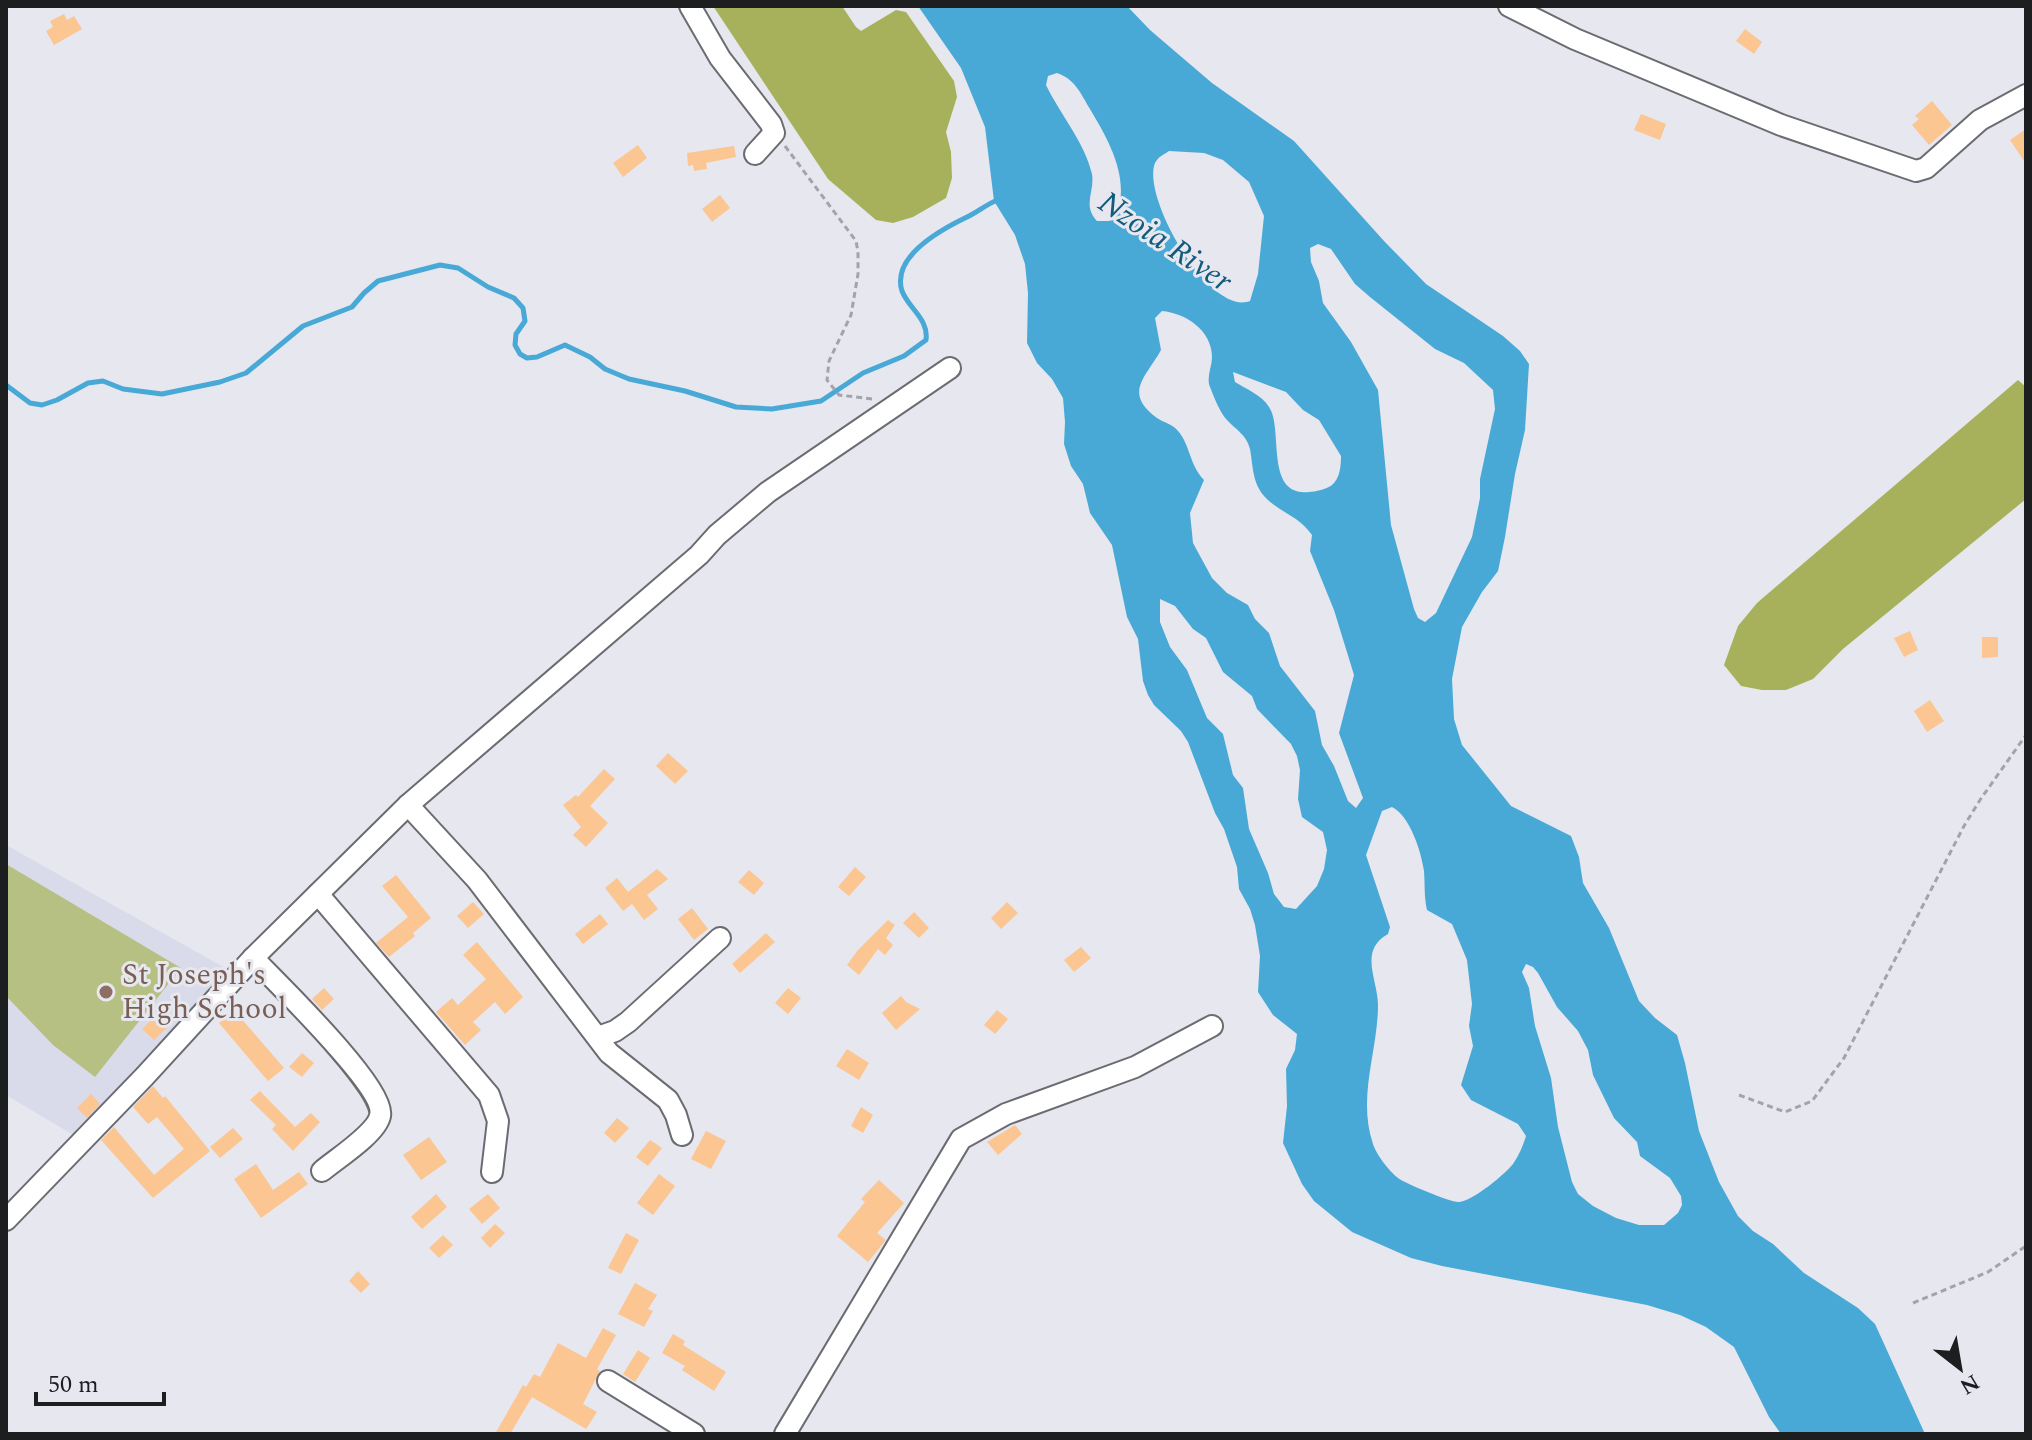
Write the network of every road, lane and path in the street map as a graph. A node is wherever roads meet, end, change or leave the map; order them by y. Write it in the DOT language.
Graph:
graph roads {
  1 [pos="690,6"];
  2 [pos="1509,6"];
  3 [pos="2026,95"];
  4 [pos="774,133"];
  5 [pos="755,154"];
  6 [pos="950,368"];
  7 [pos="887,412"];
  8 [pos="2026,735"];
  9 [pos="408,805"];
  10 [pos="318,894"];
  11 [pos="720,938"];
  12 [pos="253,958"];
  13 [pos="1212,1026"];
  14 [pos="598,1037"];
  15 [pos="1739,1095"];
  16 [pos="682,1135"];
  17 [pos="322,1171"];
  18 [pos="492,1172"];
  19 [pos="6,1220"];
  20 [pos="2026,1246"];
  21 [pos="1913,1303"];
  22 [pos="608,1381"];
  23 [pos="694,1434"];
  24 [pos="785,1434"];
  1 -- 4 [label="street"];
  2 -- 3 [label="street"];
  4 -- 5 [label="street"];
  4 -- 7 [label="path"];
  6 -- 7 [label="street"];
  7 -- 9 [label="street"];
  8 -- 15 [label="path"];
  9 -- 10 [label="street"];
  9 -- 14 [label="street"];
  10 -- 12 [label="street"];
  10 -- 18 [label="street"];
  11 -- 14 [label="street"];
  12 -- 17 [label="street"];
  12 -- 19 [label="street"];
  13 -- 24 [label="street"];
  14 -- 16 [label="street"];
  20 -- 21 [label="path"];
  22 -- 23 [label="street"];
}
